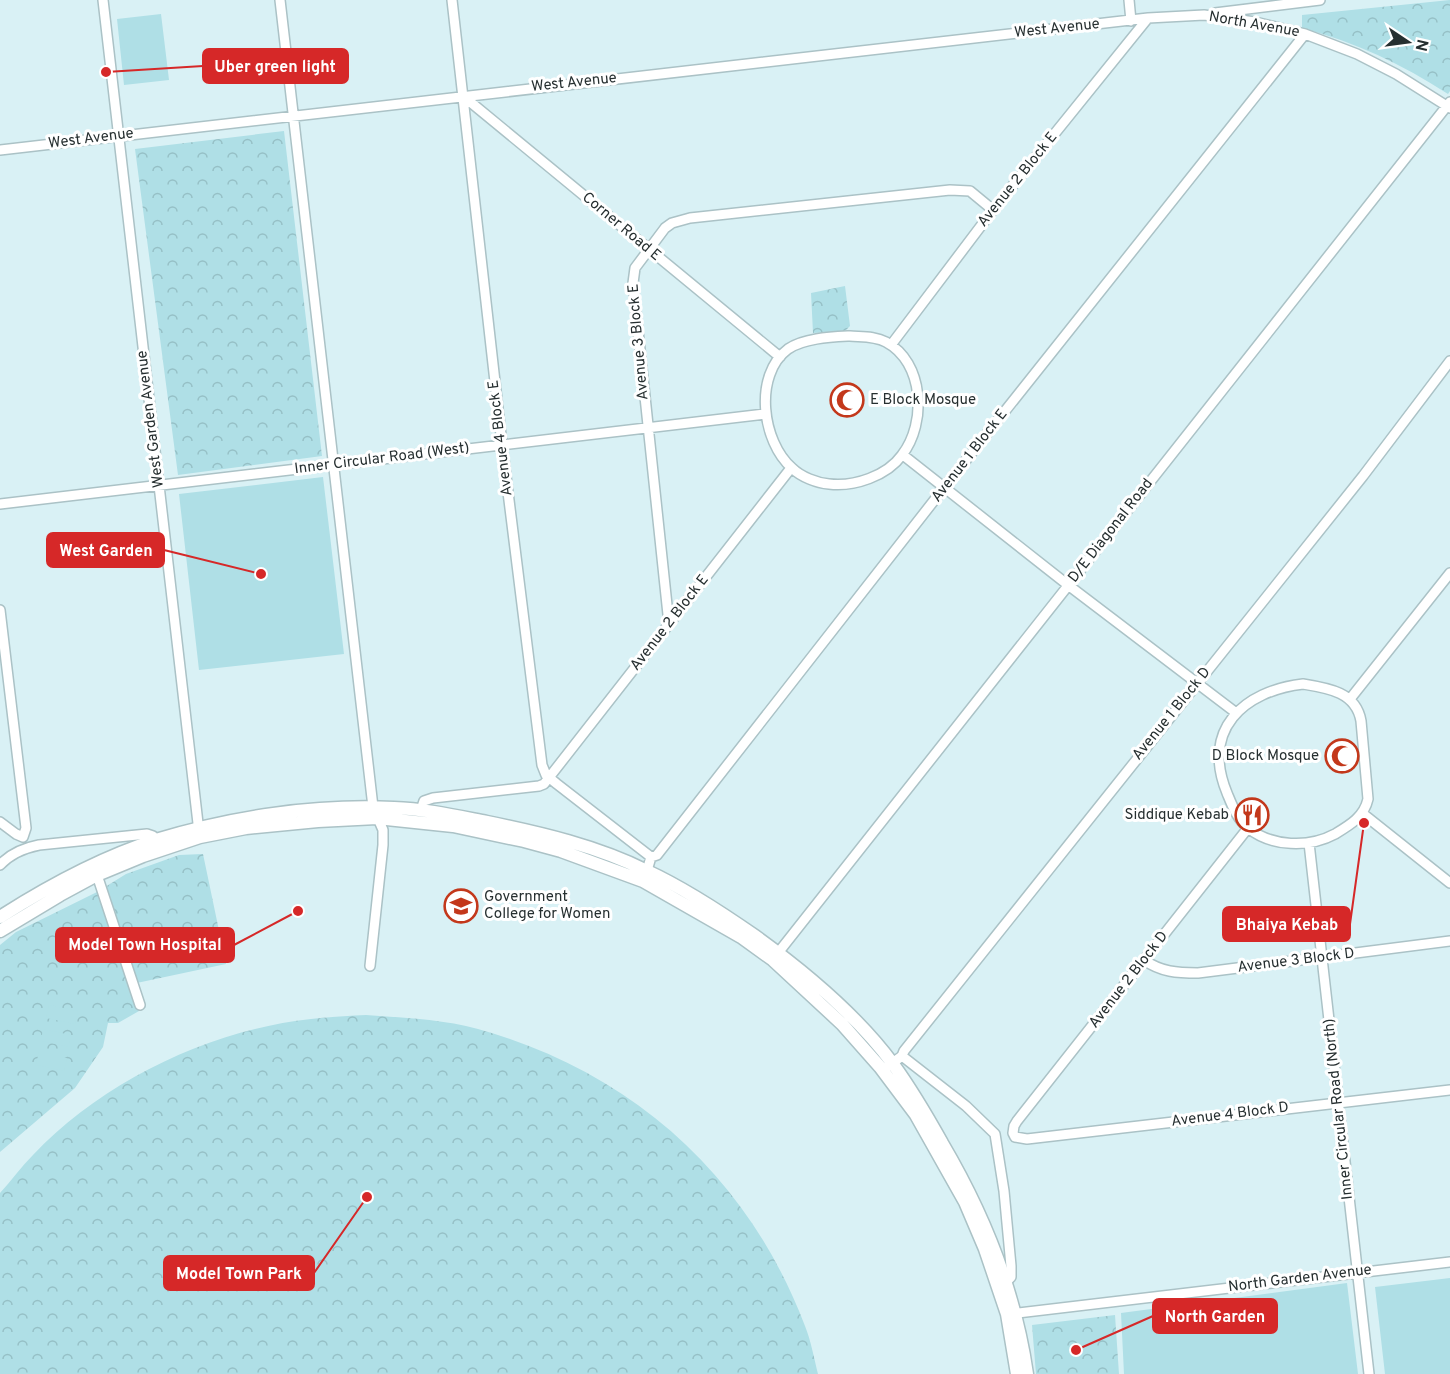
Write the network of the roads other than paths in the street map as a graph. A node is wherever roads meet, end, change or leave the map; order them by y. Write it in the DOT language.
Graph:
graph roads {
  1 [pos="103,0"];
  2 [pos="280,0"];
  3 [pos="452,0"];
  4 [pos="1129,0"];
  5 [pos="1320,0"];
  6 [pos="1204,15"];
  7 [pos="1148,18"];
  8 [pos="1131,21"];
  9 [pos="1305,33"];
  10 [pos="463,96"];
  11 [pos="1449,105"];
  12 [pos="294,117"];
  13 [pos="119,136"];
  14 [pos="0,150"];
  15 [pos="993,210"];
  16 [pos="649,250"];
  17 [pos="891,345"];
  18 [pos="780,357"];
  19 [pos="1450,362"];
  20 [pos="765,414"];
  21 [pos="647,428"];
  22 [pos="502,444"];
  23 [pos="903,455"];
  24 [pos="334,465"];
  25 [pos="791,468"];
  26 [pos="159,486"];
  27 [pos="943,489"];
  28 [pos="0,504"];
  29 [pos="1450,573"];
  30 [pos="1068,585"];
  31 [pos="0,610"];
  32 [pos="669,624"];
  33 [pos="1197,682"];
  34 [pos="1350,699"];
  35 [pos="1235,712"];
  36 [pos="549,778"];
  37 [pos="421,810"];
  38 [pos="375,813"];
  39 [pos="1362,813"];
  40 [pos="0,822"];
  41 [pos="1248,828"];
  42 [pos="200,833"];
  43 [pos="23,837"];
  44 [pos="154,841"];
  45 [pos="1309,843"];
  46 [pos="27,847"];
  47 [pos="651,857"];
  48 [pos="0,866"];
  49 [pos="97,875"];
  50 [pos="645,876"];
  51 [pos="1450,883"];
  52 [pos="0,917"];
  53 [pos="0,931"];
  54 [pos="1450,941"];
  55 [pos="775,956"];
  56 [pos="1323,958"];
  57 [pos="1144,960"];
  58 [pos="370,966"];
  59 [pos="140,1005"];
  60 [pos="892,1063"];
  61 [pos="1450,1090"];
  62 [pos="1339,1102"];
  63 [pos="1013,1133"];
  64 [pos="997,1138"];
  65 [pos="1450,1262"];
  66 [pos="1357,1273"];
  67 [pos="1006,1282"];
  68 [pos="1011,1313"];
  69 [pos="1017,1374"];
  70 [pos="1028,1374"];
  71 [pos="1369,1374"];
  1 -- 13 [label="street, West Garden Avenue"];
  2 -- 12 [label="street"];
  3 -- 10 [label="street, Avenue 4 Block E"];
  4 -- 8 [label="street"];
  5 -- 6 [label="street"];
  6 -- 7 [label="street, North Avenue"];
  6 -- 9 [label="street, North Avenue"];
  7 -- 8 [label="street, West Avenue"];
  7 -- 15 [label="street, Avenue 2 Block E"];
  8 -- 10 [label="street, West Avenue"];
  9 -- 11 [label="street, North Avenue"];
  9 -- 27 [label="street, Avenue 1 Block E"];
  10 -- 12 [label="street, West Avenue"];
  10 -- 16 [label="street, Corner Road E"];
  10 -- 22 [label="street, Avenue 4 Block E"];
  11 -- 30 [label="street, D/E Diagonal Road"];
  12 -- 13 [label="street, West Avenue"];
  12 -- 24 [label="street"];
  13 -- 14 [label="street, West Avenue"];
  13 -- 26 [label="street, West Garden Avenue"];
  15 -- 16 [label="street, Avenue 3 Block E"];
  15 -- 17 [label="street, Avenue 2 Block E"];
  16 -- 18 [label="street, Corner Road E"];
  16 -- 21 [label="street, Avenue 3 Block E"];
  17 -- 18 [label="street"];
  17 -- 23 [label="street"];
  18 -- 20 [label="street"];
  19 -- 33 [label="street, Avenue 1 Block D"];
  20 -- 21 [label="street, Inner Circular Road (West)"];
  20 -- 25 [label="street"];
  21 -- 22 [label="street, Inner Circular Road (West)"];
  21 -- 32 [label="street, Avenue 3 Block E"];
  22 -- 24 [label="street, Inner Circular Road (West)"];
  22 -- 36 [label="street, Avenue 4 Block E"];
  23 -- 25 [label="street"];
  23 -- 27 [label="street"];
  24 -- 26 [label="street, Inner Circular Road (West)"];
  24 -- 38 [label="street"];
  25 -- 32 [label="street, Avenue 2 Block E"];
  26 -- 28 [label="street, Inner Circular Road (West)"];
  26 -- 42 [label="street, West Garden Avenue"];
  27 -- 30 [label="street"];
  27 -- 47 [label="street, Avenue 1 Block E"];
  29 -- 34 [label="street"];
  30 -- 33 [label="street"];
  30 -- 55 [label="street, D/E Diagonal Road"];
  31 -- 43 [label="street"];
  32 -- 36 [label="street, Avenue 2 Block E"];
  33 -- 35 [label="street"];
  33 -- 60 [label="street, Avenue 1 Block D"];
  34 -- 35 [label="street"];
  34 -- 39 [label="street"];
  35 -- 41 [label="street"];
  36 -- 37 [label="street"];
  36 -- 47 [label="street"];
  37 -- 38 [label="main road"];
  37 -- 50 [label="main road"];
  38 -- 42 [label="main road"];
  38 -- 50 [label="main road"];
  38 -- 58 [label="street"];
  39 -- 45 [label="street"];
  39 -- 51 [label="street"];
  40 -- 43 [label="street"];
  41 -- 45 [label="street"];
  41 -- 57 [label="street, Avenue 2 Block D"];
  42 -- 44 [label="main road"];
  42 -- 49 [label="main road"];
  43 -- 46 [label="street"];
  44 -- 46 [label="street"];
  44 -- 52 [label="main road"];
  45 -- 56 [label="street, Inner Circular Road (North)"];
  46 -- 48 [label="street"];
  47 -- 50 [label="street, Avenue 1 Block E"];
  49 -- 53 [label="main road"];
  49 -- 59 [label="street"];
  50 -- 55 [label="main road"];
  54 -- 56 [label="street, Avenue 3 Block D"];
  55 -- 60 [label="main road"];
  56 -- 57 [label="street, Avenue 3 Block D"];
  56 -- 62 [label="street, Inner Circular Road (North)"];
  57 -- 63 [label="street, Avenue 2 Block D"];
  60 -- 64 [label="street"];
  60 -- 67 [label="main road"];
  60 -- 68 [label="main road"];
  61 -- 62 [label="street, Avenue 4 Block D"];
  62 -- 63 [label="street, Avenue 4 Block D"];
  62 -- 66 [label="street, Inner Circular Road (North)"];
  63 -- 64 [label="street"];
  64 -- 67 [label="street"];
  65 -- 66 [label="street, North Garden Avenue"];
  66 -- 68 [label="street, North Garden Avenue"];
  66 -- 71 [label="street, Inner Circular Road (North)"];
  67 -- 68 [label="main road"];
  68 -- 69 [label="main road"];
  68 -- 70 [label="main road"];
}
